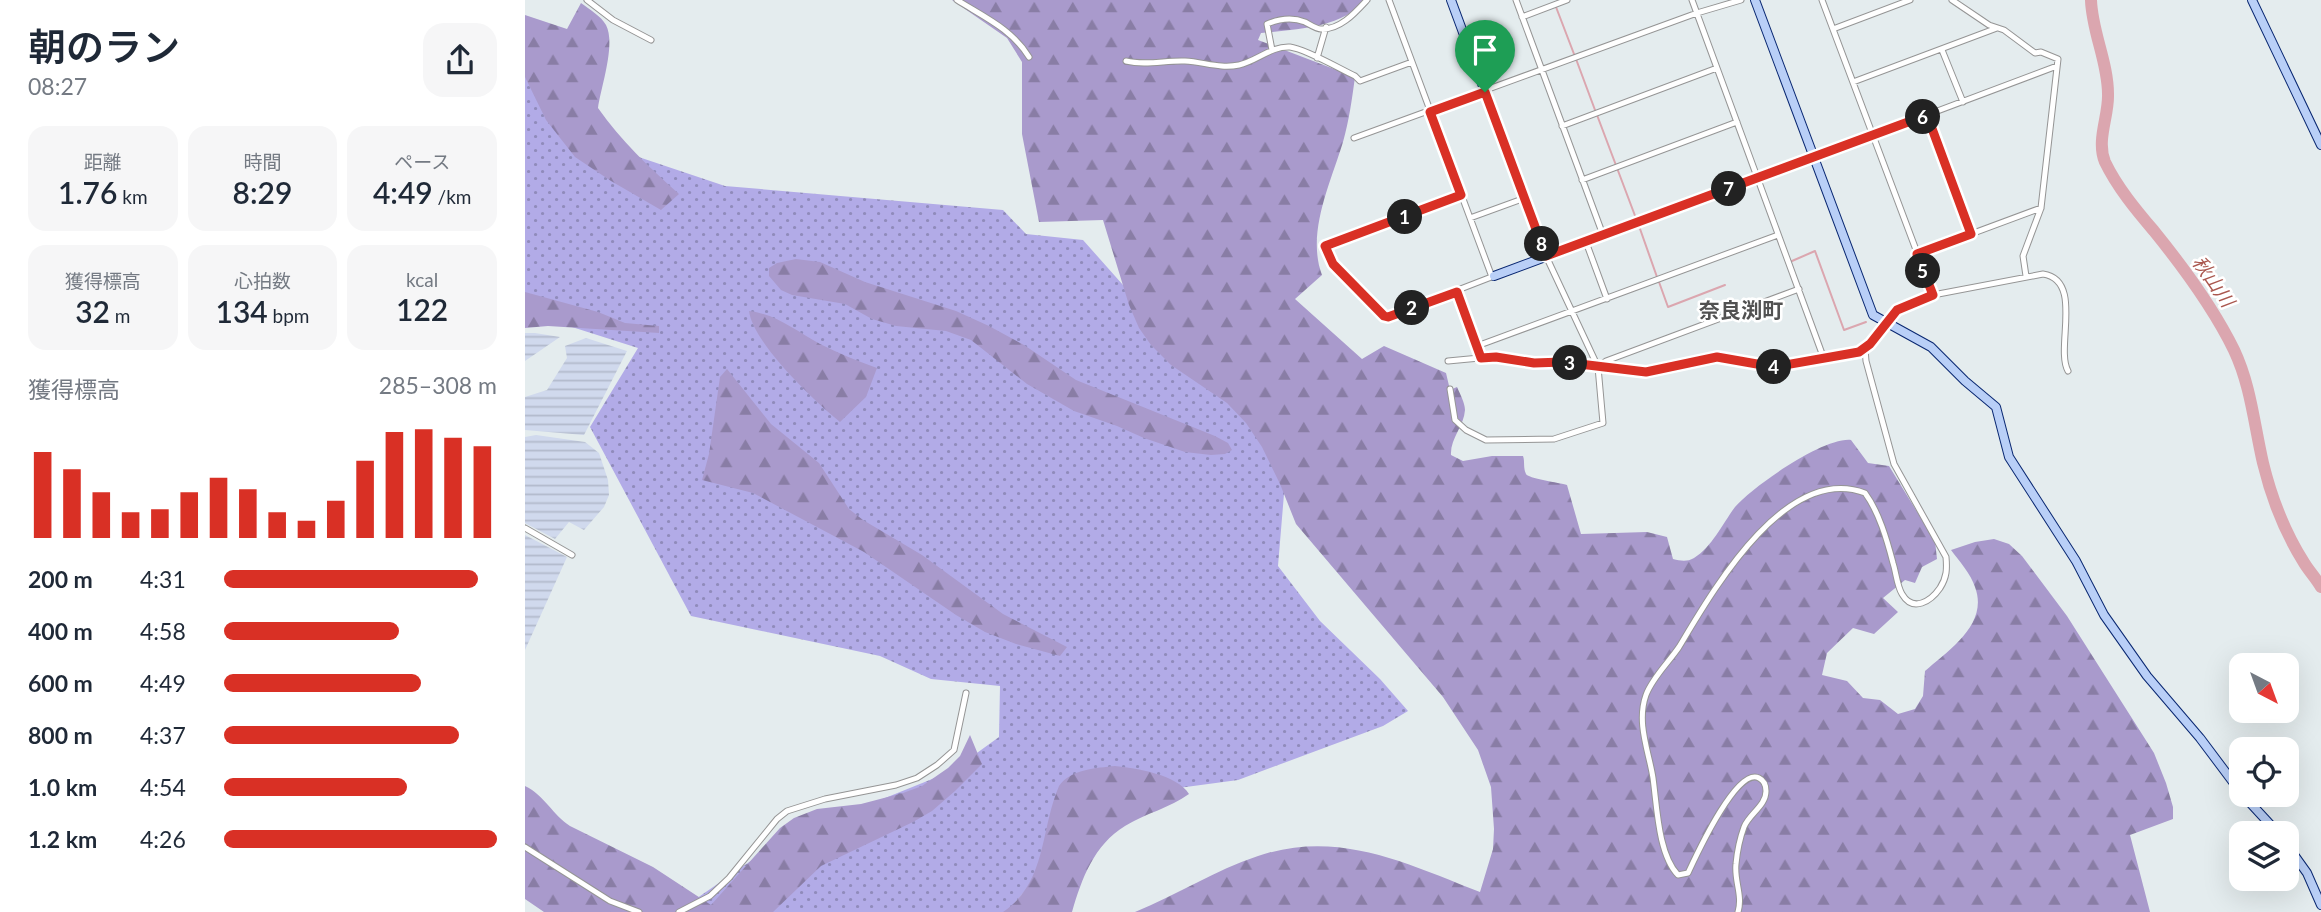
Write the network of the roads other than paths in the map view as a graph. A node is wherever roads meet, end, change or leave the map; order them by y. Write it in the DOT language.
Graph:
graph roads {
  1 [pos="587,0"];
  2 [pos="957,0"];
  3 [pos="1367,0"];
  4 [pos="1389,0"];
  5 [pos="1451,0"];
  6 [pos="1515,0"];
  7 [pos="1567,0"];
  8 [pos="1692,0"];
  9 [pos="1741,0"];
  10 [pos="1755,0"];
  11 [pos="1822,0"];
  12 [pos="1910,0"];
  13 [pos="1952,0"];
  14 [pos="2252,0"];
  15 [pos="1697,13"];
  16 [pos="1522,17"];
  17 [pos="1327,27"];
  18 [pos="1997,28"];
  19 [pos="1833,29"];
  20 [pos="650,40"];
  21 [pos="1272,50"];
  22 [pos="1943,50"];
  23 [pos="1028,57"];
  24 [pos="1317,58"];
  25 [pos="1126,61"];
  26 [pos="1412,62"];
  27 [pos="2057,66"];
  28 [pos="1717,68"];
  29 [pos="1542,71"];
  30 [pos="1853,82"];
  31 [pos="1485,92"];
  32 [pos="1963,102"];
  33 [pos="1430,112"];
  34 [pos="1927,115"];
  35 [pos="1737,122"];
  36 [pos="1562,126"];
  37 [pos="1873,136"];
  38 [pos="1354,138"];
  39 [pos="2321,145"];
  40 [pos="1815,157"];
  41 [pos="1757,178"];
  42 [pos="1582,180"];
  43 [pos="1461,195"];
  44 [pos="1525,198"];
  45 [pos="2041,208"];
  46 [pos="1470,218"];
  47 [pos="1971,234"];
  48 [pos="1603,235"];
  49 [pos="1778,235"];
  50 [pos="1586,242"];
  51 [pos="1917,254"];
  52 [pos="1546,256"];
  53 [pos="1493,276"];
  54 [pos="2026,276"];
  55 [pos="1799,289"];
  56 [pos="1457,292"];
  57 [pos="1933,295"];
  58 [pos="1607,299"];
  59 [pos="1572,311"];
  60 [pos="1885,323"];
  61 [pos="1477,346"];
  62 [pos="1865,349"];
  63 [pos="1481,358"];
  64 [pos="1824,359"];
  65 [pos="1448,361"];
  66 [pos="1598,367"];
  67 [pos="2068,371"];
  68 [pos="1450,389"];
  69 [pos="525,528"];
  70 [pos="572,555"];
  71 [pos="966,693"];
  72 [pos="2229,777"];
  73 [pos="2254,807"];
  74 [pos="2267,821"];
  75 [pos="525,847"];
  76 [pos="2299,862"];
  77 [pos="2321,905"];
  78 [pos="639,912"];
  79 [pos="679,912"];
  80 [pos="1738,912"];
  1 -- 20 [label="street"];
  2 -- 23 [label="street"];
  3 -- 17 [label="street"];
  4 -- 26 [label="street"];
  5 -- 31 [label="street"];
  6 -- 16 [label="street"];
  7 -- 16 [label="street"];
  8 -- 15 [label="street"];
  9 -- 15 [label="street"];
  10 -- 40 [label="street"];
  11 -- 19 [label="street"];
  12 -- 19 [label="street"];
  13 -- 18 [label="street"];
  14 -- 39 [label="street"];
  15 -- 28 [label="street"];
  15 -- 29 [label="street"];
  16 -- 29 [label="street"];
  17 -- 21 [label="street"];
  17 -- 24 [label="street"];
  18 -- 22 [label="street"];
  18 -- 27 [label="street"];
  19 -- 30 [label="street"];
  21 -- 24 [label="street"];
  21 -- 25 [label="street"];
  22 -- 30 [label="street"];
  22 -- 32 [label="street"];
  24 -- 26 [label="street"];
  26 -- 33 [label="street"];
  27 -- 32 [label="street"];
  27 -- 45 [label="street"];
  28 -- 35 [label="street"];
  28 -- 36 [label="street"];
  29 -- 31 [label="street"];
  29 -- 36 [label="street"];
  30 -- 37 [label="street"];
  31 -- 33 [label="street"];
  31 -- 44 [label="street"];
  32 -- 34 [label="street"];
  33 -- 38 [label="street"];
  33 -- 43 [label="street"];
  34 -- 37 [label="street"];
  34 -- 47 [label="street"];
  35 -- 41 [label="street"];
  35 -- 42 [label="street"];
  36 -- 42 [label="street"];
  37 -- 40 [label="street"];
  37 -- 51 [label="street"];
  40 -- 41 [label="street"];
  40 -- 60 [label="street"];
  41 -- 48 [label="street"];
  41 -- 49 [label="street"];
  42 -- 48 [label="street"];
  43 -- 46 [label="street"];
  43 -- 56 [label="street"];
  44 -- 46 [label="street"];
  44 -- 52 [label="street"];
  45 -- 47 [label="street"];
  45 -- 54 [label="street"];
  46 -- 53 [label="street"];
  47 -- 51 [label="street"];
  48 -- 50 [label="street"];
  49 -- 55 [label="street"];
  49 -- 58 [label="street"];
  50 -- 52 [label="street"];
  50 -- 58 [label="street"];
  51 -- 57 [label="street"];
  52 -- 53 [label="street"];
  52 -- 59 [label="street"];
  53 -- 56 [label="street"];
  54 -- 57 [label="street"];
  54 -- 67 [label="street"];
  55 -- 64 [label="street"];
  55 -- 66 [label="street"];
  56 -- 61 [label="street"];
  57 -- 60 [label="street"];
  58 -- 59 [label="street"];
  59 -- 61 [label="street"];
  59 -- 66 [label="street"];
  60 -- 62 [label="street"];
  60 -- 72 [label="street"];
  61 -- 63 [label="street"];
  62 -- 64 [label="street"];
  62 -- 80 [label="street"];
  63 -- 65 [label="street"];
  63 -- 66 [label="street"];
  64 -- 66 [label="street"];
  66 -- 68 [label="street"];
  69 -- 70 [label="street"];
  71 -- 79 [label="street"];
  73 -- 74 [label="street"];
  75 -- 78 [label="street"];
  76 -- 77 [label="street"];
}
